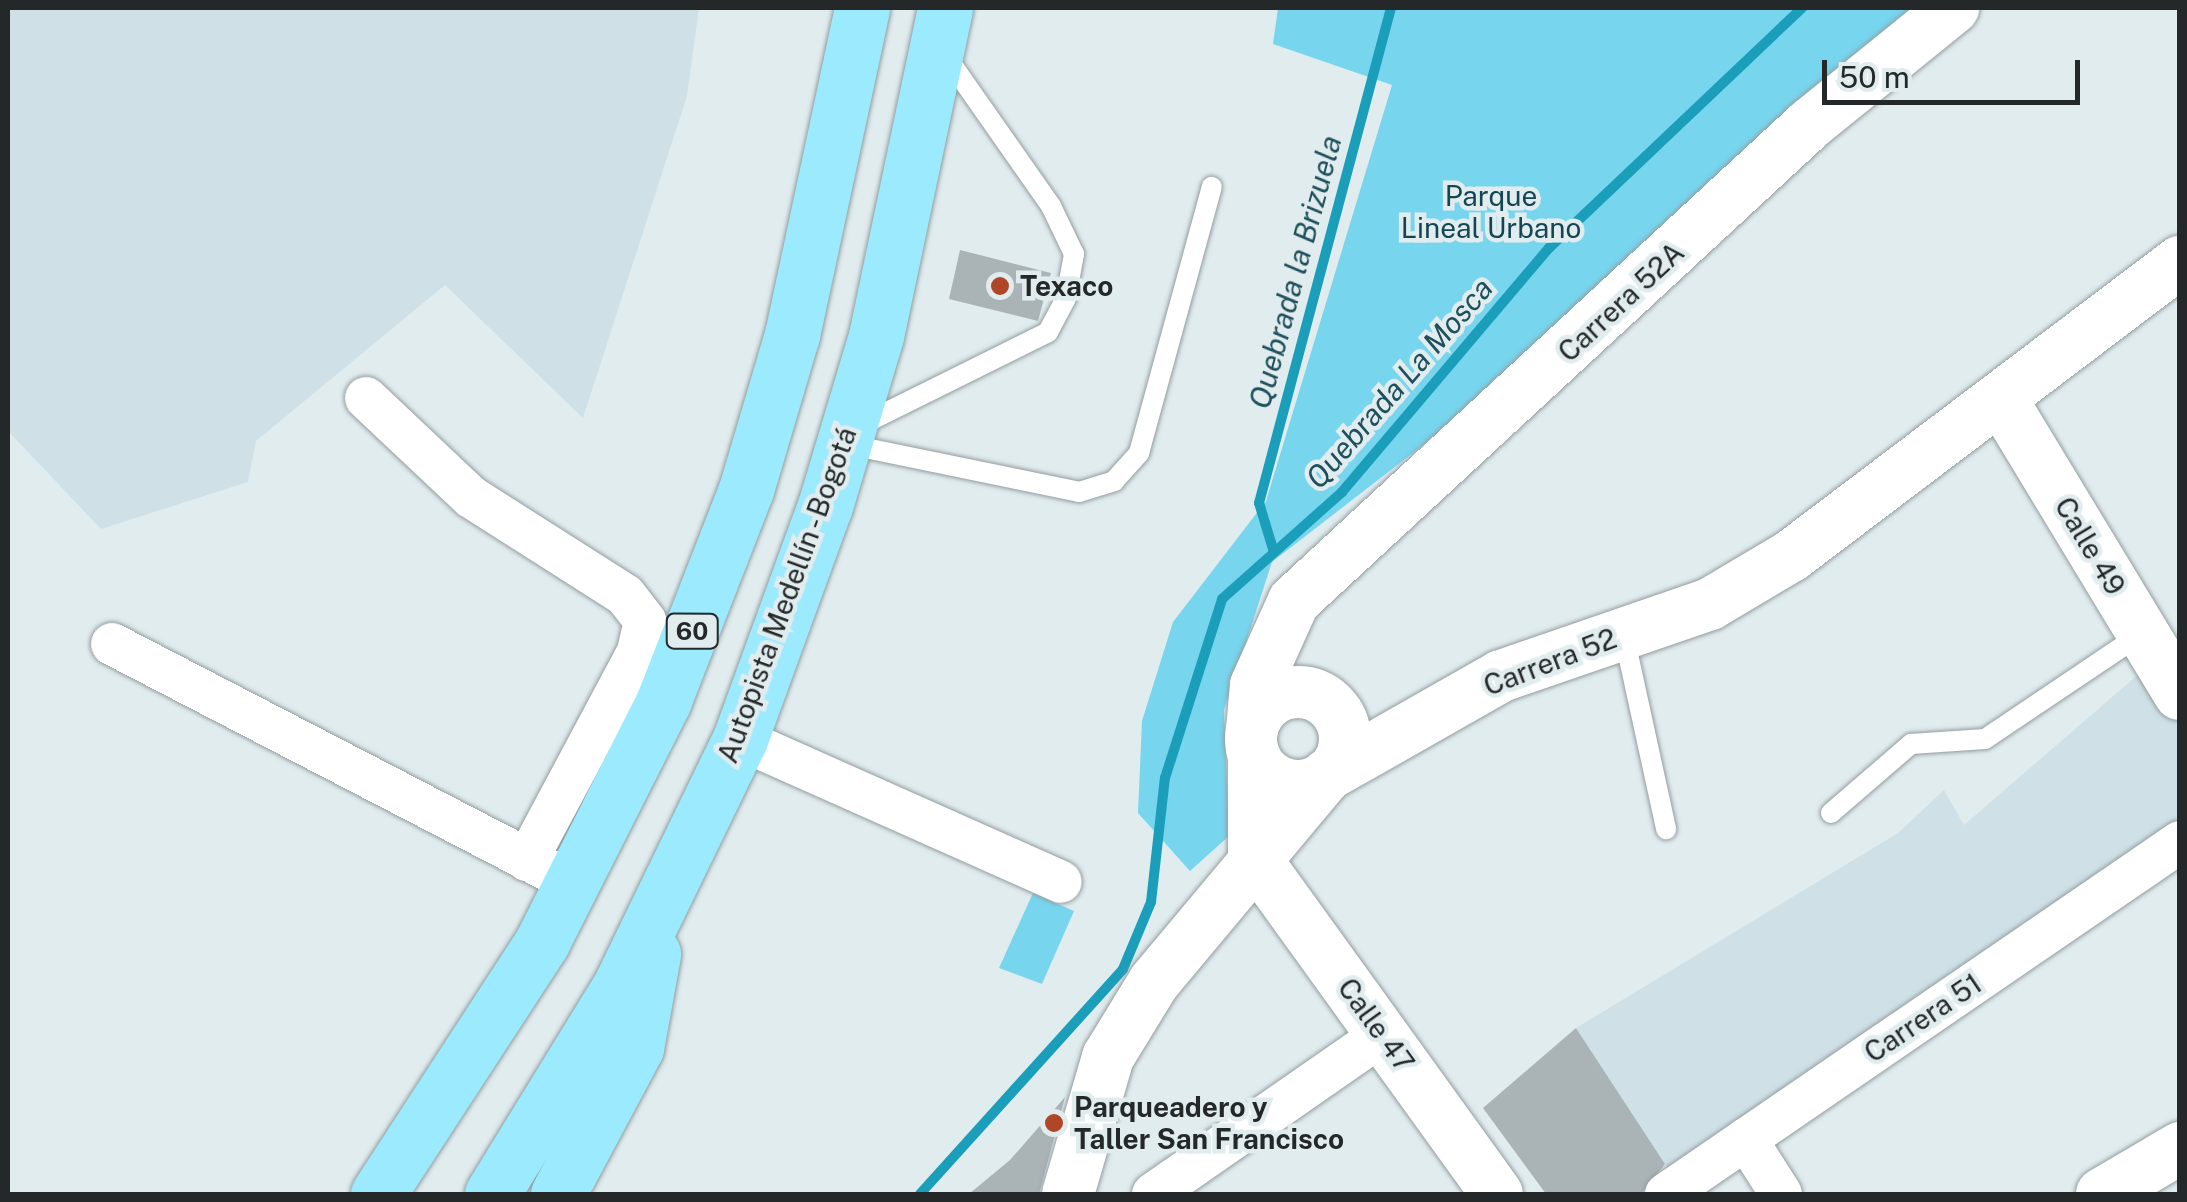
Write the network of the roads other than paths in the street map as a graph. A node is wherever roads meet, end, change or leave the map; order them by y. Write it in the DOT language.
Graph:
graph roads {
  1 [pos="862,8"];
  2 [pos="1953,8"];
  3 [pos="941,25"];
  4 [pos="1212,187"];
  5 [pos="2180,262"];
  6 [pos="366,398"];
  7 [pos="2001,399"];
  8 [pos="846,437"];
  9 [pos="1294,601"];
  10 [pos="2142,632"];
  11 [pos="1624,634"];
  12 [pos="112,644"];
  13 [pos="2180,694"];
  14 [pos="1320,697"];
  15 [pos="740,738"];
  16 [pos="1253,742"];
  17 [pos="1327,776"];
  18 [pos="1831,813"];
  19 [pos="1666,829"];
  20 [pos="2180,842"];
  21 [pos="1254,857"];
  22 [pos="548,870"];
  23 [pos="1061,882"];
  24 [pos="658,909"];
  25 [pos="1383,1034"];
  26 [pos="1746,1139"];
  27 [pos="2180,1148"];
  28 [pos="1071,1192"];
  29 [pos="378,1194"];
  30 [pos="492,1194"];
  31 [pos="558,1194"];
  32 [pos="1153,1194"];
  33 [pos="1497,1194"];
  34 [pos="1666,1194"];
  35 [pos="1781,1194"];
  36 [pos="2102,1194"];
  1 -- 22 [label="highway, 60"];
  2 -- 9 [label="street, Carrera 52A"];
  3 -- 8 [label="highway, Autopista Medellín - Bogotá"];
  3 -- 8 [label="lane"];
  4 -- 8 [label="lane"];
  5 -- 7 [label="street, Carrera 52"];
  6 -- 22 [label="street"];
  7 -- 10 [label="street, Calle 49"];
  7 -- 11 [label="street, Carrera 52"];
  8 -- 15 [label="highway, Autopista Medellín - Bogotá"];
  9 -- 14 [label="street"];
  9 -- 16 [label="street, Carrera 52A"];
  10 -- 13 [label="street, Calle 49"];
  10 -- 18 [label="lane"];
  11 -- 17 [label="street, Carrera 52"];
  11 -- 19 [label="lane"];
  12 -- 22 [label="street"];
  14 -- 16 [label="street"];
  14 -- 17 [label="street"];
  15 -- 23 [label="street"];
  15 -- 24 [label="highway, Autopista Medellín - Bogotá"];
  16 -- 17 [label="street"];
  16 -- 21 [label="street, Carrera 52A"];
  17 -- 21 [label="street, Carrera 52"];
  20 -- 26 [label="street, Carrera 51"];
  21 -- 25 [label="street, Calle 47"];
  21 -- 28 [label="street, Carrera 52"];
  22 -- 29 [label="highway, 60"];
  24 -- 30 [label="highway, Autopista Medellín - Bogotá"];
  24 -- 31 [label="highway"];
  25 -- 32 [label="street"];
  25 -- 33 [label="street, Calle 47"];
  26 -- 34 [label="street, Carrera 51"];
  26 -- 35 [label="street"];
  27 -- 36 [label="street"];
}
